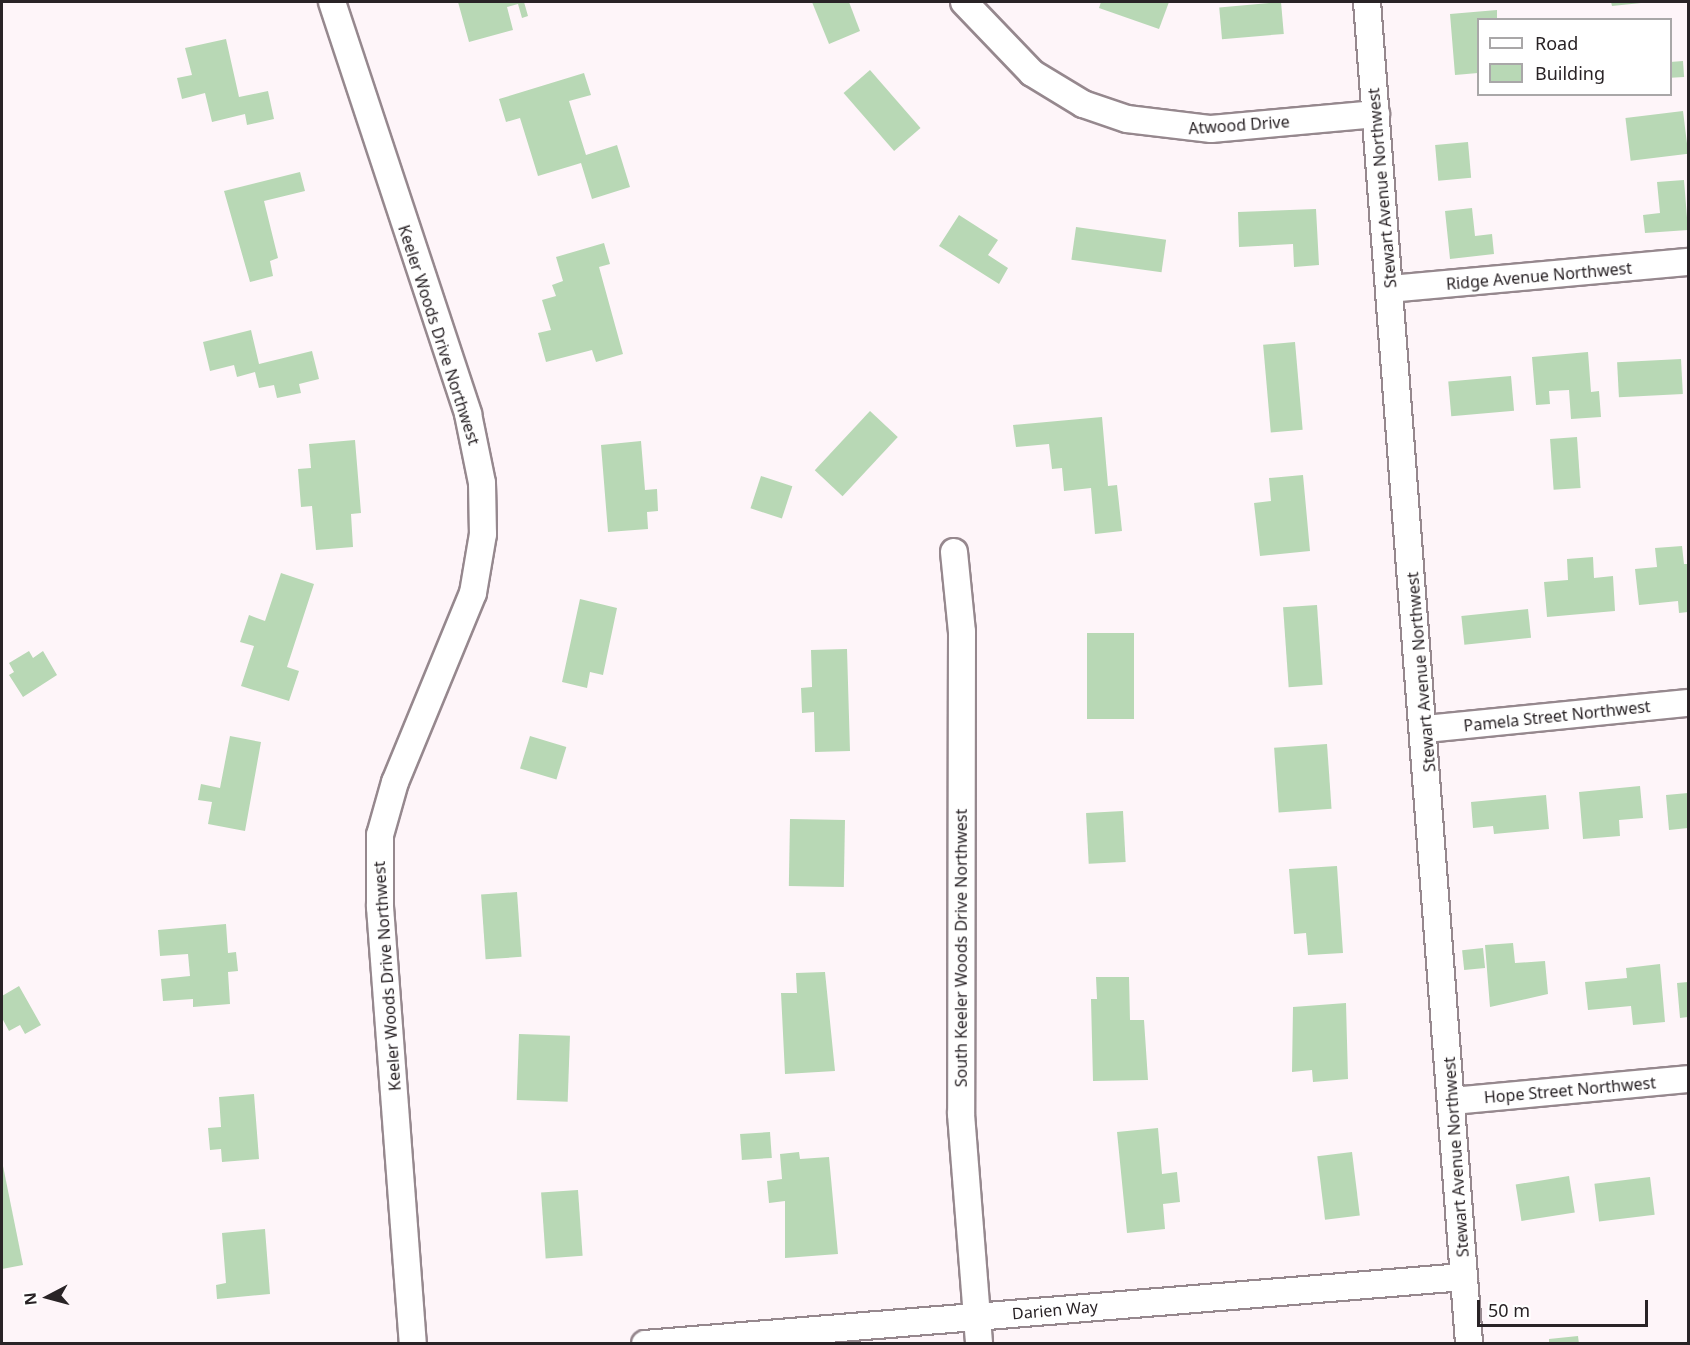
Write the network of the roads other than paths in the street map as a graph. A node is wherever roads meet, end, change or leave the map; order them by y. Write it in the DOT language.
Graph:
graph roads {
  1 [pos="332,2"];
  2 [pos="964,2"];
  3 [pos="1367,2"];
  4 [pos="1376,114"];
  5 [pos="1689,262"];
  6 [pos="1390,289"];
  7 [pos="954,552"];
  8 [pos="1689,703"];
  9 [pos="1426,729"];
  10 [pos="1689,1078"];
  11 [pos="1452,1101"];
  12 [pos="1464,1277"];
  13 [pos="976,1316"];
  14 [pos="413,1344"];
  15 [pos="645,1344"];
  16 [pos="979,1344"];
  17 [pos="1469,1344"];
  1 -- 14 [label="street, Keeler Woods Drive Northwest"];
  2 -- 4 [label="street, Atwood Drive"];
  3 -- 4 [label="street, Stewart Avenue Northwest"];
  4 -- 6 [label="street, Stewart Avenue Northwest"];
  5 -- 6 [label="street, Ridge Avenue Northwest"];
  6 -- 9 [label="street, Stewart Avenue Northwest"];
  7 -- 13 [label="street, South Keeler Woods Drive Northwest"];
  8 -- 9 [label="street, Pamela Street Northwest"];
  9 -- 11 [label="street, Stewart Avenue Northwest"];
  10 -- 11 [label="street, Hope Street Northwest"];
  11 -- 12 [label="street, Stewart Avenue Northwest"];
  12 -- 13 [label="street, Darien Way"];
  12 -- 17 [label="street, Stewart Avenue Northwest"];
  13 -- 15 [label="street, Darien Way"];
  13 -- 16 [label="street, South Keeler Woods Drive Northwest"];
}
